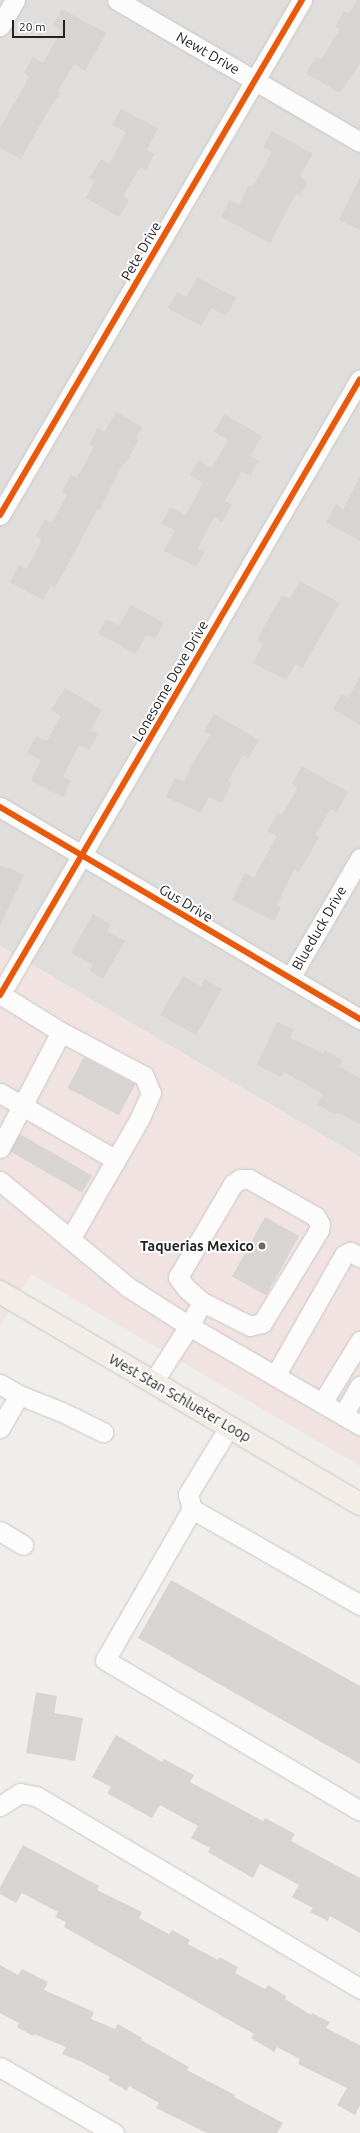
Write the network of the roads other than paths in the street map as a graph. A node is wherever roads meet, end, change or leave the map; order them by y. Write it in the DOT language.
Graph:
graph roads {
  1 [pos="15,0"];
  2 [pos="117,0"];
  3 [pos="302,0"];
  4 [pos="0,26"];
  5 [pos="255,80"];
  6 [pos="360,142"];
  7 [pos="360,379"];
  8 [pos="0,515"];
  9 [pos="0,808"];
  10 [pos="82,855"];
  11 [pos="360,858"];
  12 [pos="290,978"];
  13 [pos="0,994"];
  14 [pos="360,1019"];
  15 [pos="61,1032"];
  16 [pos="0,1093"];
  17 [pos="22,1105"];
  18 [pos="0,1148"];
  19 [pos="116,1160"];
  20 [pos="0,1181"];
  21 [pos="70,1239"];
  22 [pos="360,1257"];
  23 [pos="0,1292"];
  24 [pos="202,1302"];
  25 [pos="189,1326"];
  26 [pos="360,1341"];
  27 [pos="275,1376"];
  28 [pos="153,1382"];
  29 [pos="0,1384"];
  30 [pos="360,1386"];
  31 [pos="19,1395"];
  32 [pos="322,1403"];
  33 [pos="343,1415"];
  34 [pos="360,1425"];
  35 [pos="229,1427"];
  36 [pos="0,1428"];
  37 [pos="103,1432"];
  38 [pos="360,1504"];
  39 [pos="192,1509"];
  40 [pos="0,1532"];
  41 [pos="23,1545"];
  42 [pos="360,1605"];
  43 [pos="0,1806"];
  44 [pos="360,1811"];
  45 [pos="360,1988"];
  46 [pos="0,2067"];
  47 [pos="114,2133"];
  1 -- 4 [label="street"];
  2 -- 5 [label="street, Newt Drive"];
  3 -- 5 [label="street, Pete Drive"];
  5 -- 6 [label="street, Newt Drive"];
  5 -- 8 [label="street, Pete Drive"];
  7 -- 10 [label="street, Lonesome Dove Drive"];
  9 -- 10 [label="street, Gus Drive"];
  10 -- 12 [label="street, Gus Drive"];
  10 -- 13 [label="street, Lonesome Dove Drive"];
  11 -- 12 [label="street, Blueduck Drive"];
  12 -- 14 [label="street, Gus Drive"];
  13 -- 15 [label="street"];
  15 -- 17 [label="street"];
  15 -- 19 [label="street"];
  16 -- 17 [label="street"];
  17 -- 18 [label="street"];
  17 -- 19 [label="street"];
  19 -- 21 [label="street"];
  20 -- 21 [label="street"];
  21 -- 25 [label="street"];
  22 -- 27 [label="street"];
  23 -- 28 [label="main road, West Stan Schlueter Loop"];
  24 -- 24 [label="street"];
  24 -- 25 [label="street"];
  25 -- 27 [label="street"];
  25 -- 28 [label="street"];
  26 -- 32 [label="street"];
  27 -- 32 [label="street"];
  28 -- 35 [label="main road, West Stan Schlueter Loop"];
  29 -- 31 [label="street"];
  30 -- 33 [label="street"];
  31 -- 36 [label="street"];
  31 -- 37 [label="street"];
  32 -- 33 [label="street"];
  33 -- 34 [label="street"];
  35 -- 38 [label="main road, West Stan Schlueter Loop"];
  35 -- 39 [label="street"];
  39 -- 42 [label="street"];
  39 -- 44 [label="street"];
  40 -- 41 [label="street"];
  43 -- 45 [label="street"];
  46 -- 47 [label="street"];
}
